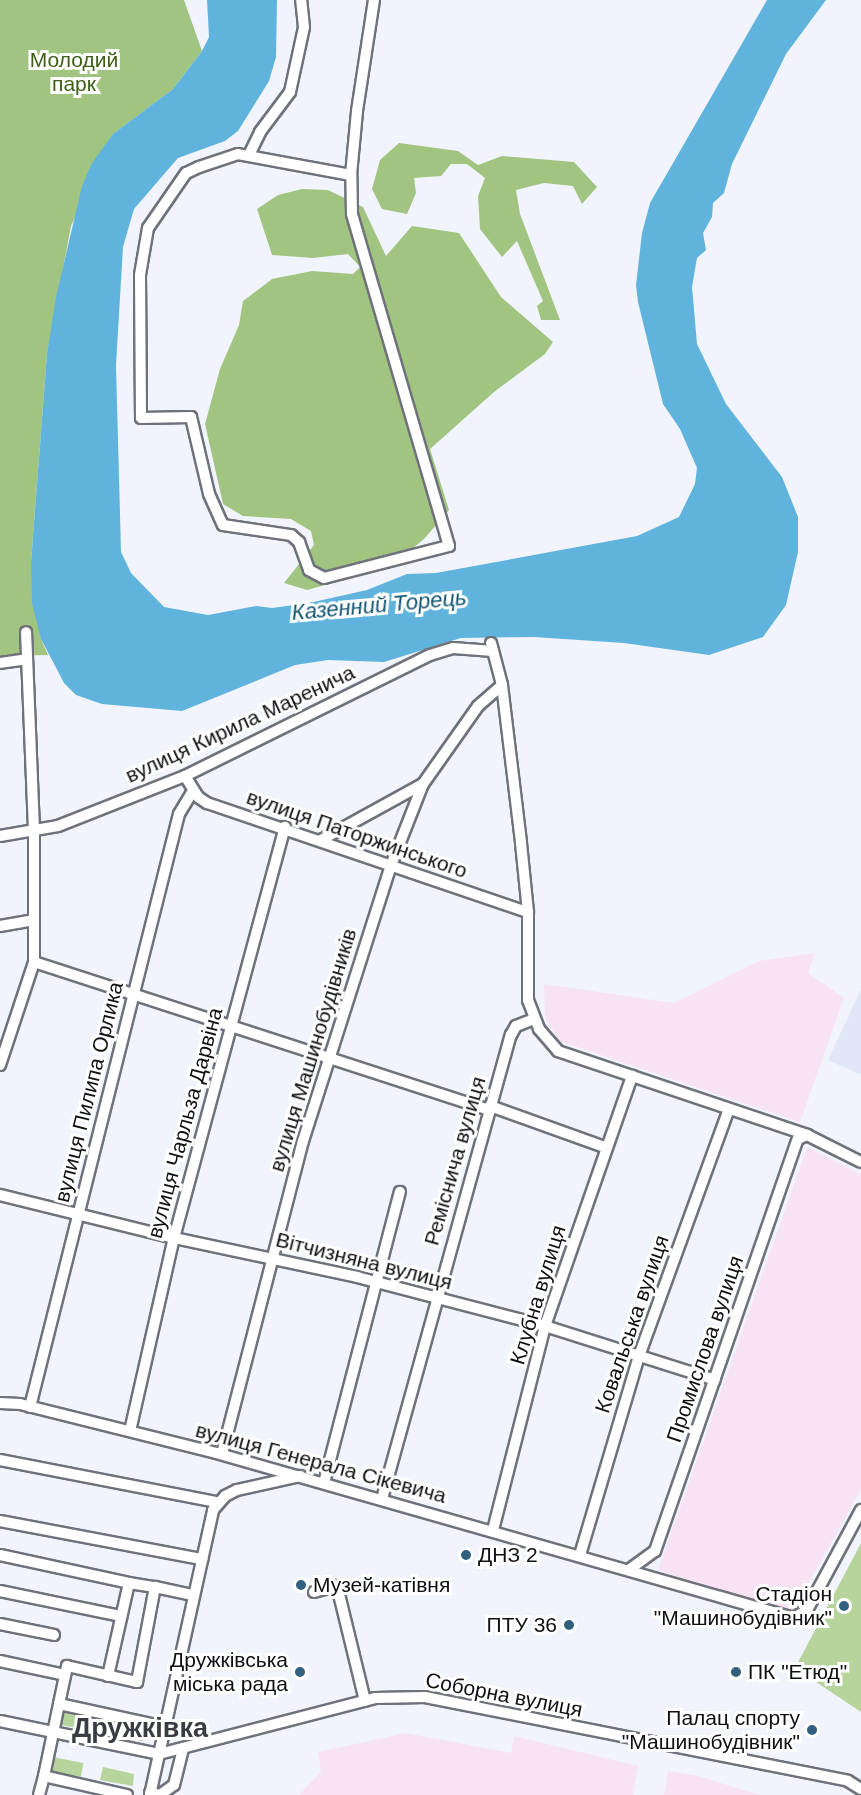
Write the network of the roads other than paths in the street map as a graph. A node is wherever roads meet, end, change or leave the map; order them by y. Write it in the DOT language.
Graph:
graph roads {
  1 [pos="301,0"];
  2 [pos="374,0"];
  3 [pos="249,155"];
  4 [pos="351,175"];
  5 [pos="26,632"];
  6 [pos="27,659"];
  7 [pos="0,663"];
  8 [pos="502,686"];
  9 [pos="185,776"];
  10 [pos="423,784"];
  11 [pos="193,791"];
  12 [pos="285,827"];
  13 [pos="34,830"];
  14 [pos="0,836"];
  15 [pos="321,840"];
  16 [pos="390,868"];
  17 [pos="528,912"];
  18 [pos="33,920"];
  19 [pos="0,926"];
  20 [pos="34,962"];
  21 [pos="134,995"];
  22 [pos="534,1019"];
  23 [pos="231,1026"];
  24 [pos="329,1058"];
  25 [pos="0,1065"];
  26 [pos="632,1076"];
  27 [pos="489,1108"];
  28 [pos="729,1109"];
  29 [pos="807,1136"];
  30 [pos="607,1148"];
  31 [pos="861,1162"];
  32 [pos="400,1192"];
  33 [pos="0,1195"];
  34 [pos="79,1213"];
  35 [pos="174,1238"];
  36 [pos="273,1258"];
  37 [pos="378,1283"];
  38 [pos="436,1299"];
  39 [pos="545,1326"];
  40 [pos="639,1356"];
  41 [pos="715,1380"];
  42 [pos="0,1403"];
  43 [pos="30,1407"];
  44 [pos="130,1431"];
  45 [pos="222,1455"];
  46 [pos="0,1460"];
  47 [pos="300,1476"];
  48 [pos="324,1483"];
  49 [pos="382,1499"];
  50 [pos="217,1502"];
  51 [pos="861,1510"];
  52 [pos="0,1521"];
  53 [pos="493,1530"];
  54 [pos="0,1555"];
  55 [pos="580,1555"];
  56 [pos="202,1559"];
  57 [pos="630,1569"];
  58 [pos="129,1582"];
  59 [pos="155,1587"];
  60 [pos="0,1591"];
  61 [pos="314,1592"];
  62 [pos="194,1595"];
  63 [pos="121,1616"];
  64 [pos="0,1624"];
  65 [pos="54,1635"];
  66 [pos="0,1661"];
  67 [pos="65,1673"];
  68 [pos="108,1676"];
  69 [pos="365,1701"];
  70 [pos="59,1704"];
  71 [pos="0,1721"];
  72 [pos="165,1727"];
  73 [pos="53,1732"];
  74 [pos="183,1748"];
  75 [pos="159,1754"];
  76 [pos="44,1776"];
  77 [pos="861,1789"];
  78 [pos="150,1794"];
  79 [pos="39,1795"];
  80 [pos="128,1795"];
  1 -- 3 [label="street"];
  2 -- 4 [label="street"];
  3 -- 4 [label="street"];
  3 -- 4 [label="street"];
  5 -- 6 [label="street"];
  6 -- 7 [label="street"];
  6 -- 13 [label="street"];
  8 -- 9 [label="street, вулиця Кирила Маренича"];
  8 -- 10 [label="street, вулиця Машинобудівників"];
  8 -- 17 [label="street"];
  9 -- 11 [label="street"];
  9 -- 13 [label="street, вулиця Кирила Маренича"];
  10 -- 15 [label="street"];
  10 -- 16 [label="street, вулиця Машинобудівників"];
  11 -- 12 [label="street, вулиця Паторжинського"];
  11 -- 21 [label="street, вулиця Пилипа Орлика"];
  12 -- 15 [label="street, вулиця Паторжинського"];
  12 -- 23 [label="street, вулиця Чарльза Дарвіна"];
  13 -- 14 [label="street, вулиця Кирила Маренича"];
  13 -- 18 [label="street"];
  15 -- 16 [label="street, вулиця Паторжинського"];
  16 -- 17 [label="street, вулиця Паторжинського"];
  16 -- 24 [label="street, вулиця Машинобудівників"];
  17 -- 22 [label="street"];
  18 -- 19 [label="street"];
  18 -- 20 [label="street"];
  20 -- 21 [label="street"];
  20 -- 25 [label="street"];
  21 -- 23 [label="street"];
  21 -- 34 [label="street, вулиця Пилипа Орлика"];
  22 -- 26 [label="street"];
  22 -- 27 [label="street, Реміснича вулиця"];
  23 -- 24 [label="street"];
  23 -- 35 [label="street, вулиця Чарльза Дарвіна"];
  24 -- 27 [label="street"];
  24 -- 36 [label="street, вулиця Машинобудівників"];
  26 -- 28 [label="street"];
  26 -- 30 [label="street, Клубна вулиця"];
  27 -- 30 [label="street"];
  27 -- 38 [label="street, Реміснича вулиця"];
  28 -- 29 [label="street"];
  28 -- 40 [label="street, Ковальська вулиця"];
  29 -- 31 [label="street"];
  29 -- 41 [label="street, Промислова вулиця"];
  30 -- 39 [label="street, Клубна вулиця"];
  32 -- 37 [label="street"];
  33 -- 34 [label="street, Вітчизняна вулиця"];
  34 -- 35 [label="street, Вітчизняна вулиця"];
  34 -- 43 [label="street, вулиця Пилипа Орлика"];
  35 -- 36 [label="street, Вітчизняна вулиця"];
  35 -- 44 [label="street, вулиця Чарльза Дарвіна"];
  36 -- 37 [label="street, Вітчизняна вулиця"];
  36 -- 45 [label="street, вулиця Машинобудівників"];
  37 -- 38 [label="street, Вітчизняна вулиця"];
  37 -- 48 [label="street"];
  38 -- 39 [label="street, Вітчизняна вулиця"];
  38 -- 49 [label="street, Реміснича вулиця"];
  39 -- 40 [label="street, Вітчизняна вулиця"];
  39 -- 53 [label="street, Клубна вулиця"];
  40 -- 41 [label="street, Вітчизняна вулиця"];
  40 -- 55 [label="street, Ковальська вулиця"];
  41 -- 57 [label="street, Промислова вулиця"];
  42 -- 43 [label="street, вулиця Генерала Сікевича"];
  43 -- 44 [label="street, вулиця Генерала Сікевича"];
  44 -- 45 [label="street, вулиця Генерала Сікевича"];
  45 -- 47 [label="street, вулиця Генерала Сікевича"];
  46 -- 50 [label="street"];
  47 -- 48 [label="street, вулиця Генерала Сікевича"];
  47 -- 50 [label="street"];
  48 -- 49 [label="street, вулиця Генерала Сікевича"];
  49 -- 53 [label="street, вулиця Генерала Сікевича"];
  50 -- 56 [label="street"];
  51 -- 57 [label="street, вулиця Генерала Сікевича"];
  52 -- 56 [label="street"];
  53 -- 55 [label="street, вулиця Генерала Сікевича"];
  54 -- 58 [label="street"];
  55 -- 57 [label="street, вулиця Генерала Сікевича"];
  56 -- 62 [label="street"];
  58 -- 59 [label="street"];
  58 -- 63 [label="street"];
  59 -- 62 [label="street"];
  59 -- 68 [label="street"];
  60 -- 63 [label="street"];
  61 -- 69 [label="street"];
  62 -- 72 [label="street"];
  63 -- 68 [label="street"];
  64 -- 65 [label="street"];
  66 -- 67 [label="street"];
  67 -- 68 [label="street"];
  67 -- 70 [label="street"];
  69 -- 74 [label="street, Соборна вулиця"];
  69 -- 77 [label="street, Соборна вулиця"];
  70 -- 72 [label="street"];
  70 -- 73 [label="street"];
  71 -- 73 [label="street, Соборна вулиця"];
  72 -- 75 [label="street"];
  73 -- 75 [label="street, Соборна вулиця"];
  73 -- 76 [label="street"];
  74 -- 75 [label="street, Соборна вулиця"];
  74 -- 78 [label="street"];
  75 -- 78 [label="street"];
  76 -- 79 [label="street"];
  76 -- 80 [label="street"];
}
